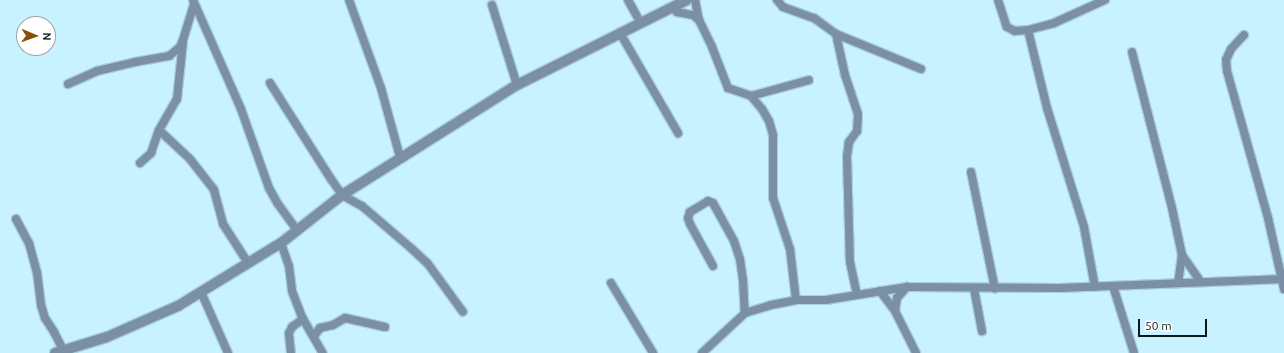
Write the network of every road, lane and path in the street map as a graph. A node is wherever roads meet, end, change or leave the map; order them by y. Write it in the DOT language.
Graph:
graph roads {
  1 [pos="349,0"];
  2 [pos="628,0"];
  3 [pos="687,0"];
  4 [pos="695,0"];
  5 [pos="777,0"];
  6 [pos="998,0"];
  7 [pos="1105,0"];
  8 [pos="193,2"];
  9 [pos="492,4"];
  10 [pos="674,8"];
  11 [pos="699,20"];
  12 [pos="641,23"];
  13 [pos="1028,30"];
  14 [pos="620,33"];
  15 [pos="836,34"];
  16 [pos="1244,35"];
  17 [pos="183,40"];
  18 [pos="1132,52"];
  19 [pos="921,69"];
  20 [pos="809,80"];
  21 [pos="270,83"];
  22 [pos="68,84"];
  23 [pos="517,85"];
  24 [pos="751,96"];
  25 [pos="159,130"];
  26 [pos="678,133"];
  27 [pos="400,157"];
  28 [pos="140,163"];
  29 [pos="971,172"];
  30 [pos="342,194"];
  31 [pos="16,219"];
  32 [pos="296,229"];
  33 [pos="280,243"];
  34 [pos="1182,255"];
  35 [pos="248,263"];
  36 [pos="713,266"];
  37 [pos="1283,279"];
  38 [pos="1201,282"];
  39 [pos="611,283"];
  40 [pos="1178,283"];
  41 [pos="1113,286"];
  42 [pos="907,287"];
  43 [pos="1095,287"];
  44 [pos="974,289"];
  45 [pos="995,289"];
  46 [pos="1284,290"];
  47 [pos="201,292"];
  48 [pos="880,292"];
  49 [pos="857,294"];
  50 [pos="796,300"];
  51 [pos="895,311"];
  52 [pos="462,312"];
  53 [pos="745,314"];
  54 [pos="303,319"];
  55 [pos="385,327"];
  56 [pos="982,331"];
  57 [pos="314,336"];
  58 [pos="59,352"];
  59 [pos="228,353"];
  60 [pos="291,353"];
  61 [pos="322,353"];
  62 [pos="653,353"];
  63 [pos="702,353"];
  64 [pos="916,353"];
  65 [pos="1134,353"];
  1 -- 27 [label="street"];
  2 -- 12 [label="street"];
  3 -- 10 [label="street"];
  4 -- 11 [label="street"];
  5 -- 15 [label="street"];
  6 -- 13 [label="street"];
  7 -- 13 [label="street"];
  8 -- 17 [label="street"];
  8 -- 32 [label="street"];
  9 -- 23 [label="street"];
  10 -- 11 [label="street"];
  10 -- 12 [label="street"];
  11 -- 24 [label="street"];
  12 -- 14 [label="street"];
  13 -- 43 [label="street"];
  14 -- 23 [label="street"];
  14 -- 26 [label="street"];
  15 -- 19 [label="street"];
  15 -- 49 [label="street"];
  16 -- 37 [label="street"];
  17 -- 22 [label="street"];
  17 -- 25 [label="street"];
  18 -- 34 [label="street"];
  20 -- 24 [label="street"];
  21 -- 30 [label="street"];
  23 -- 27 [label="street"];
  24 -- 50 [label="street"];
  25 -- 28 [label="street"];
  25 -- 35 [label="street"];
  27 -- 30 [label="street"];
  29 -- 45 [label="street"];
  30 -- 32 [label="street"];
  30 -- 52 [label="street"];
  31 -- 58 [label="street"];
  32 -- 33 [label="street"];
  33 -- 35 [label="street"];
  33 -- 54 [label="street"];
  34 -- 38 [label="street"];
  34 -- 40 [label="street"];
  35 -- 47 [label="street"];
  36 -- 53 [label="street"];
  37 -- 38 [label="street"];
  37 -- 46 [label="street"];
  38 -- 40 [label="street"];
  39 -- 62 [label="street"];
  40 -- 41 [label="street"];
  41 -- 43 [label="street"];
  41 -- 65 [label="street"];
  42 -- 44 [label="street"];
  42 -- 48 [label="street"];
  42 -- 51 [label="street"];
  43 -- 45 [label="street"];
  44 -- 45 [label="street"];
  44 -- 56 [label="street"];
  47 -- 58 [label="street"];
  47 -- 59 [label="street"];
  48 -- 49 [label="street"];
  48 -- 51 [label="street"];
  49 -- 50 [label="street"];
  50 -- 53 [label="street"];
  51 -- 64 [label="street"];
  53 -- 63 [label="street"];
  54 -- 57 [label="street"];
  54 -- 60 [label="street"];
  55 -- 57 [label="street"];
  57 -- 61 [label="street"];
}
